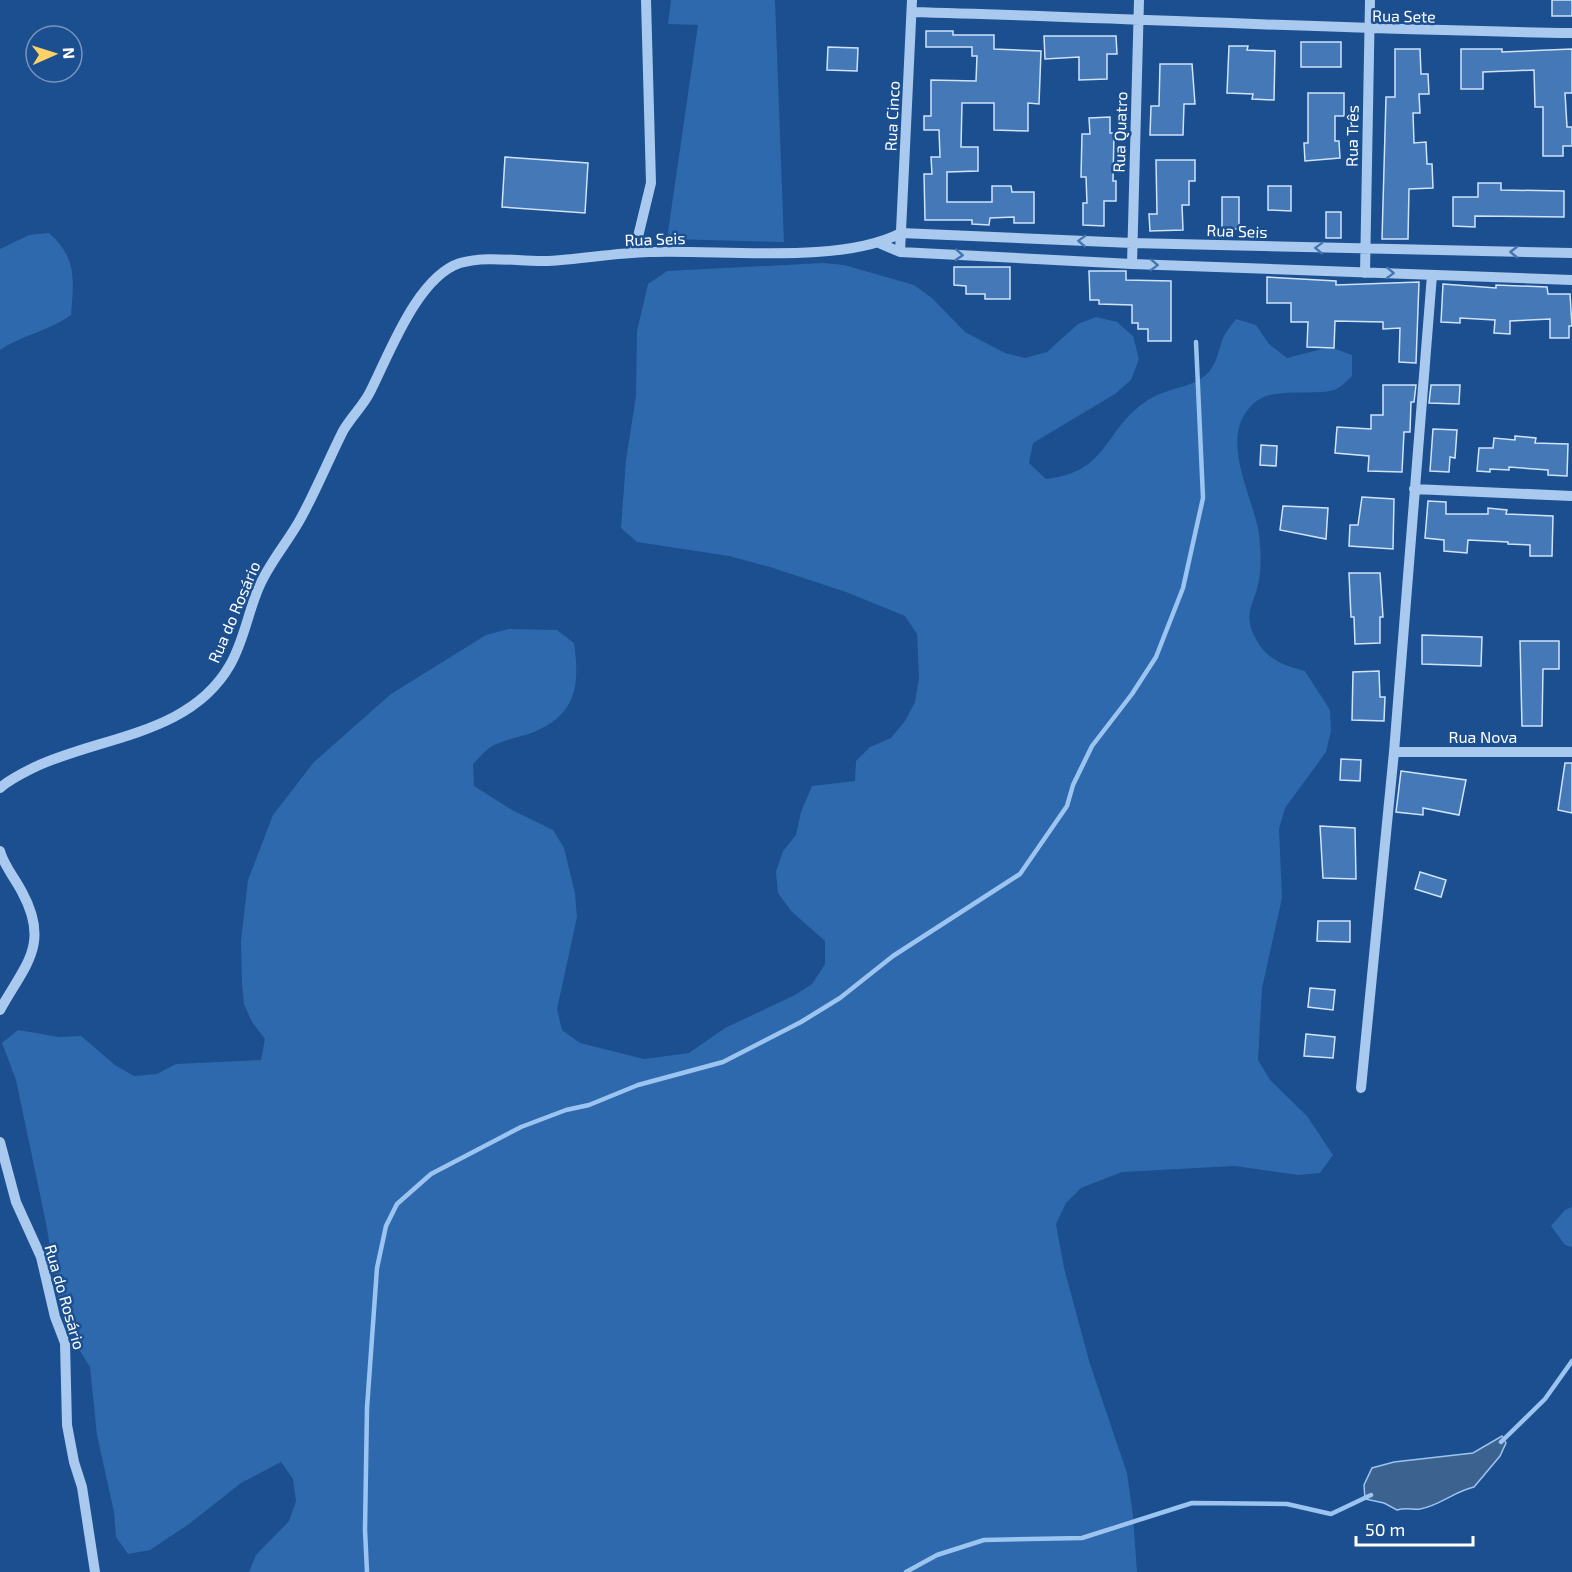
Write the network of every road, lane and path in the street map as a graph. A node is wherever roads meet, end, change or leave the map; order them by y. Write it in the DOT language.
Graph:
graph roads {
  1 [pos="646,0"];
  2 [pos="912,0"];
  3 [pos="1139,0"];
  4 [pos="1370,0"];
  5 [pos="912,12"];
  6 [pos="1138,18"];
  7 [pos="1369,30"];
  8 [pos="1572,33"];
  9 [pos="901,233"];
  10 [pos="1132,243"];
  11 [pos="881,244"];
  12 [pos="1364,249"];
  13 [pos="900,252"];
  14 [pos="634,253"];
  15 [pos="1572,253"];
  16 [pos="1132,264"];
  17 [pos="1365,273"];
  18 [pos="1432,275"];
  19 [pos="435,279"];
  20 [pos="1572,280"];
  21 [pos="1414,489"];
  22 [pos="1572,496"];
  23 [pos="1394,752"];
  24 [pos="1572,752"];
  25 [pos="0,788"];
  26 [pos="0,851"];
  27 [pos="0,1010"];
  28 [pos="1361,1088"];
  29 [pos="0,1142"];
  30 [pos="95,1572"];
  1 -- 14 [label="street"];
  2 -- 5 [label="street, Rua Cinco"];
  3 -- 6 [label="street, Rua Quatro"];
  4 -- 7 [label="street, Rua Três"];
  5 -- 6 [label="street, Rua Sete"];
  5 -- 9 [label="street, Rua Cinco"];
  6 -- 7 [label="street, Rua Sete"];
  6 -- 10 [label="street, Rua Quatro"];
  7 -- 8 [label="street, Rua Sete"];
  7 -- 12 [label="street, Rua Três"];
  10 -- 9 [label="street, Rua Seis, one-way"];
  9 -- 11 [label="street"];
  9 -- 13 [label="street, Rua Cinco"];
  12 -- 10 [label="street, Rua Seis, one-way"];
  10 -- 16 [label="street, Rua Quatro"];
  11 -- 13 [label="street"];
  11 -- 14 [label="street, Rua Seis"];
  15 -- 12 [label="street, Rua Seis, one-way"];
  12 -- 17 [label="street, Rua Três"];
  13 -- 16 [label="street, one-way"];
  14 -- 19 [label="street, Rua Seis"];
  16 -- 17 [label="street, one-way"];
  17 -- 18 [label="street, one-way"];
  18 -- 20 [label="street"];
  18 -- 21 [label="street"];
  19 -- 25 [label="street, Rua do Rosário"];
  21 -- 22 [label="street"];
  21 -- 23 [label="street"];
  23 -- 24 [label="street, Rua Nova"];
  23 -- 28 [label="street"];
  26 -- 27 [label="street"];
  29 -- 30 [label="street, Rua do Rosário"];
}
